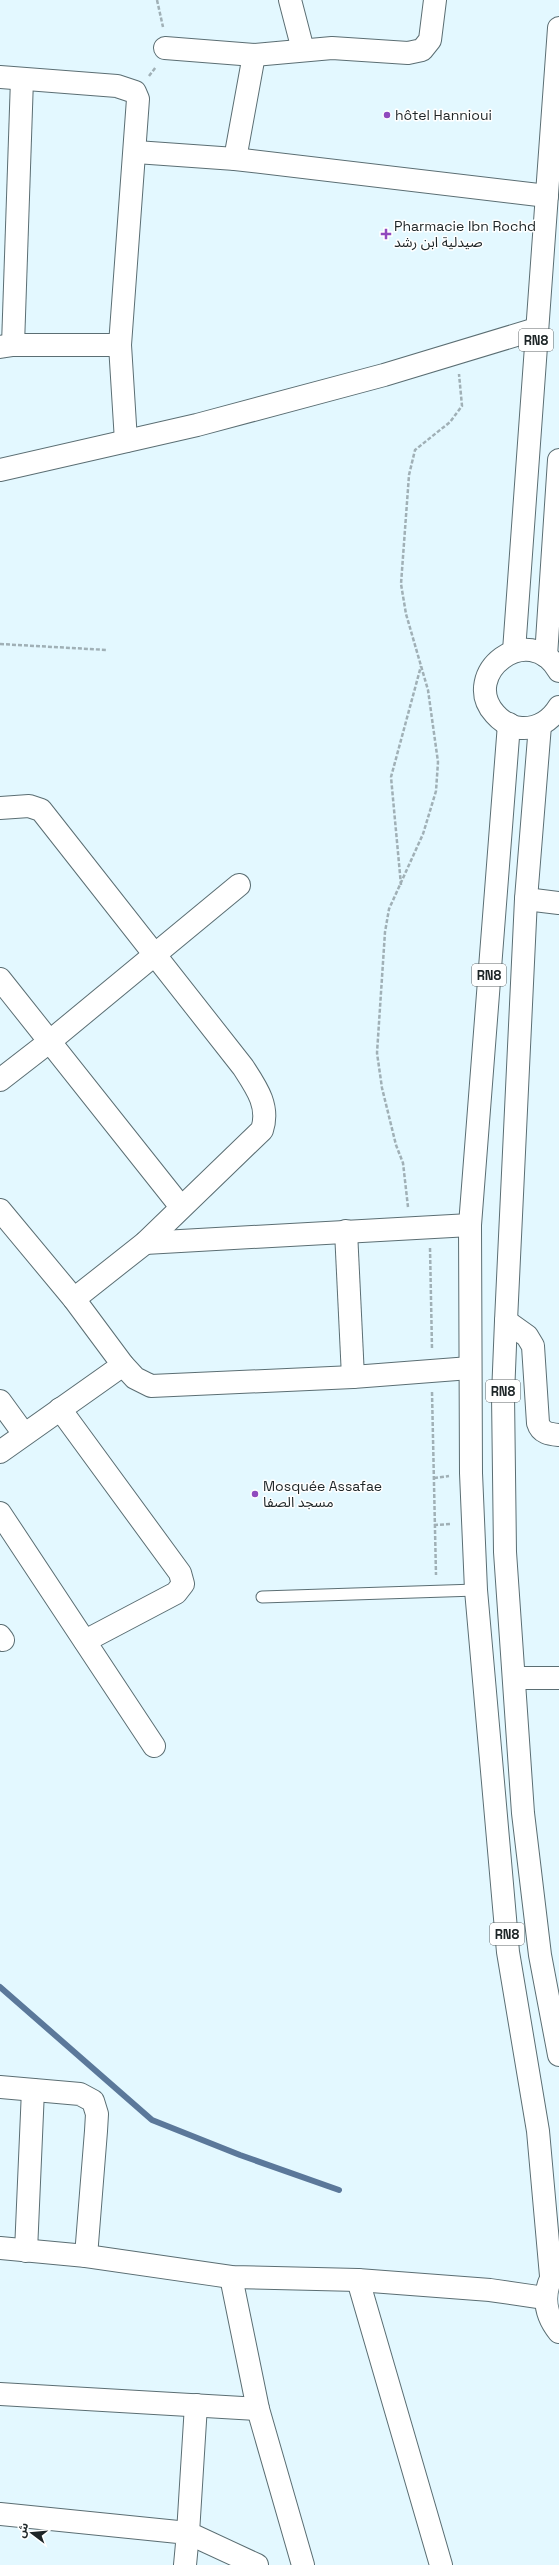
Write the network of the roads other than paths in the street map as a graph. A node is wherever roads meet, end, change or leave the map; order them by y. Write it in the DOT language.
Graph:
graph roads {
  1 [pos="290,0"];
  2 [pos="435,0"];
  3 [pos="559,28"];
  4 [pos="165,48"];
  5 [pos="303,50"];
  6 [pos="254,55"];
  7 [pos="0,77"];
  8 [pos="22,79"];
  9 [pos="136,152"];
  10 [pos="235,159"];
  11 [pos="547,196"];
  12 [pos="536,329"];
  13 [pos="120,345"];
  14 [pos="6,346"];
  15 [pos="126,441"];
  16 [pos="559,460"];
  17 [pos="0,470"];
  18 [pos="514,651"];
  19 [pos="552,663"];
  20 [pos="559,707"];
  21 [pos="509,724"];
  22 [pos="540,725"];
  23 [pos="0,808"];
  24 [pos="239,885"];
  25 [pos="526,899"];
  26 [pos="559,903"];
  27 [pos="155,954"];
  28 [pos="0,979"];
  29 [pos="49,1042"];
  30 [pos="0,1080"];
  31 [pos="181,1207"];
  32 [pos="0,1210"];
  33 [pos="470,1225"];
  34 [pos="346,1231"];
  35 [pos="145,1243"];
  36 [pos="74,1299"];
  37 [pos="506,1321"];
  38 [pos="123,1365"];
  39 [pos="470,1368"];
  40 [pos="353,1377"];
  41 [pos="0,1402"];
  42 [pos="60,1409"];
  43 [pos="24,1434"];
  44 [pos="559,1435"];
  45 [pos="0,1452"];
  46 [pos="0,1513"];
  47 [pos="476,1590"];
  48 [pos="262,1597"];
  49 [pos="85,1641"];
  50 [pos="514,1678"];
  51 [pos="559,1678"];
  52 [pos="154,1746"];
  53 [pos="559,2055"];
  54 [pos="0,2087"];
  55 [pos="33,2090"];
  56 [pos="0,2248"];
  57 [pos="26,2251"];
  58 [pos="86,2256"];
  59 [pos="555,2271"];
  60 [pos="232,2277"];
  61 [pos="358,2280"];
  62 [pos="545,2298"];
  63 [pos="559,2332"];
  64 [pos="0,2394"];
  65 [pos="196,2405"];
  66 [pos="258,2408"];
  67 [pos="0,2514"];
  68 [pos="188,2533"];
  69 [pos="185,2565"];
  70 [pos="257,2565"];
  71 [pos="303,2565"];
  72 [pos="441,2565"];
  1 -- 5 [label="street"];
  2 -- 5 [label="street"];
  3 -- 11 [label="street, RN8"];
  4 -- 6 [label="street"];
  5 -- 6 [label="street"];
  6 -- 10 [label="street"];
  7 -- 8 [label="street"];
  8 -- 9 [label="street"];
  8 -- 14 [label="street"];
  9 -- 10 [label="street"];
  9 -- 13 [label="street"];
  10 -- 11 [label="street"];
  11 -- 12 [label="street, RN8"];
  12 -- 15 [label="street"];
  12 -- 18 [label="street, RN8"];
  13 -- 14 [label="street"];
  13 -- 15 [label="street"];
  15 -- 17 [label="street"];
  16 -- 19 [label="street"];
  18 -- 19 [label="street"];
  18 -- 21 [label="street"];
  20 -- 22 [label="street"];
  21 -- 22 [label="street"];
  21 -- 33 [label="street, RN8"];
  22 -- 25 [label="street, RN8"];
  23 -- 27 [label="street"];
  24 -- 27 [label="street"];
  25 -- 26 [label="street"];
  25 -- 37 [label="street, RN8"];
  27 -- 29 [label="street"];
  27 -- 31 [label="street"];
  28 -- 29 [label="street"];
  29 -- 30 [label="street"];
  29 -- 31 [label="street"];
  31 -- 35 [label="street"];
  32 -- 36 [label="street"];
  33 -- 34 [label="street"];
  33 -- 39 [label="street, RN8"];
  34 -- 35 [label="street"];
  34 -- 40 [label="street"];
  35 -- 36 [label="street"];
  36 -- 38 [label="street"];
  37 -- 44 [label="street"];
  37 -- 50 [label="street, RN8"];
  38 -- 40 [label="street"];
  38 -- 42 [label="street"];
  39 -- 40 [label="street"];
  39 -- 47 [label="street, RN8"];
  41 -- 43 [label="street"];
  42 -- 43 [label="street"];
  42 -- 49 [label="street"];
  43 -- 45 [label="street"];
  46 -- 49 [label="street"];
  47 -- 48 [label="lane"];
  47 -- 59 [label="street, RN8"];
  49 -- 52 [label="street"];
  50 -- 51 [label="street"];
  50 -- 53 [label="street, RN8"];
  54 -- 55 [label="street"];
  55 -- 57 [label="street"];
  55 -- 58 [label="street"];
  56 -- 57 [label="street"];
  57 -- 58 [label="street"];
  58 -- 60 [label="street"];
  59 -- 62 [label="street, RN8"];
  60 -- 61 [label="street"];
  60 -- 66 [label="street"];
  61 -- 62 [label="street"];
  61 -- 72 [label="street"];
  62 -- 63 [label="street"];
  64 -- 65 [label="street"];
  65 -- 66 [label="street"];
  65 -- 68 [label="street"];
  66 -- 71 [label="street"];
  67 -- 68 [label="street"];
  68 -- 69 [label="street"];
  68 -- 70 [label="street"];
}
